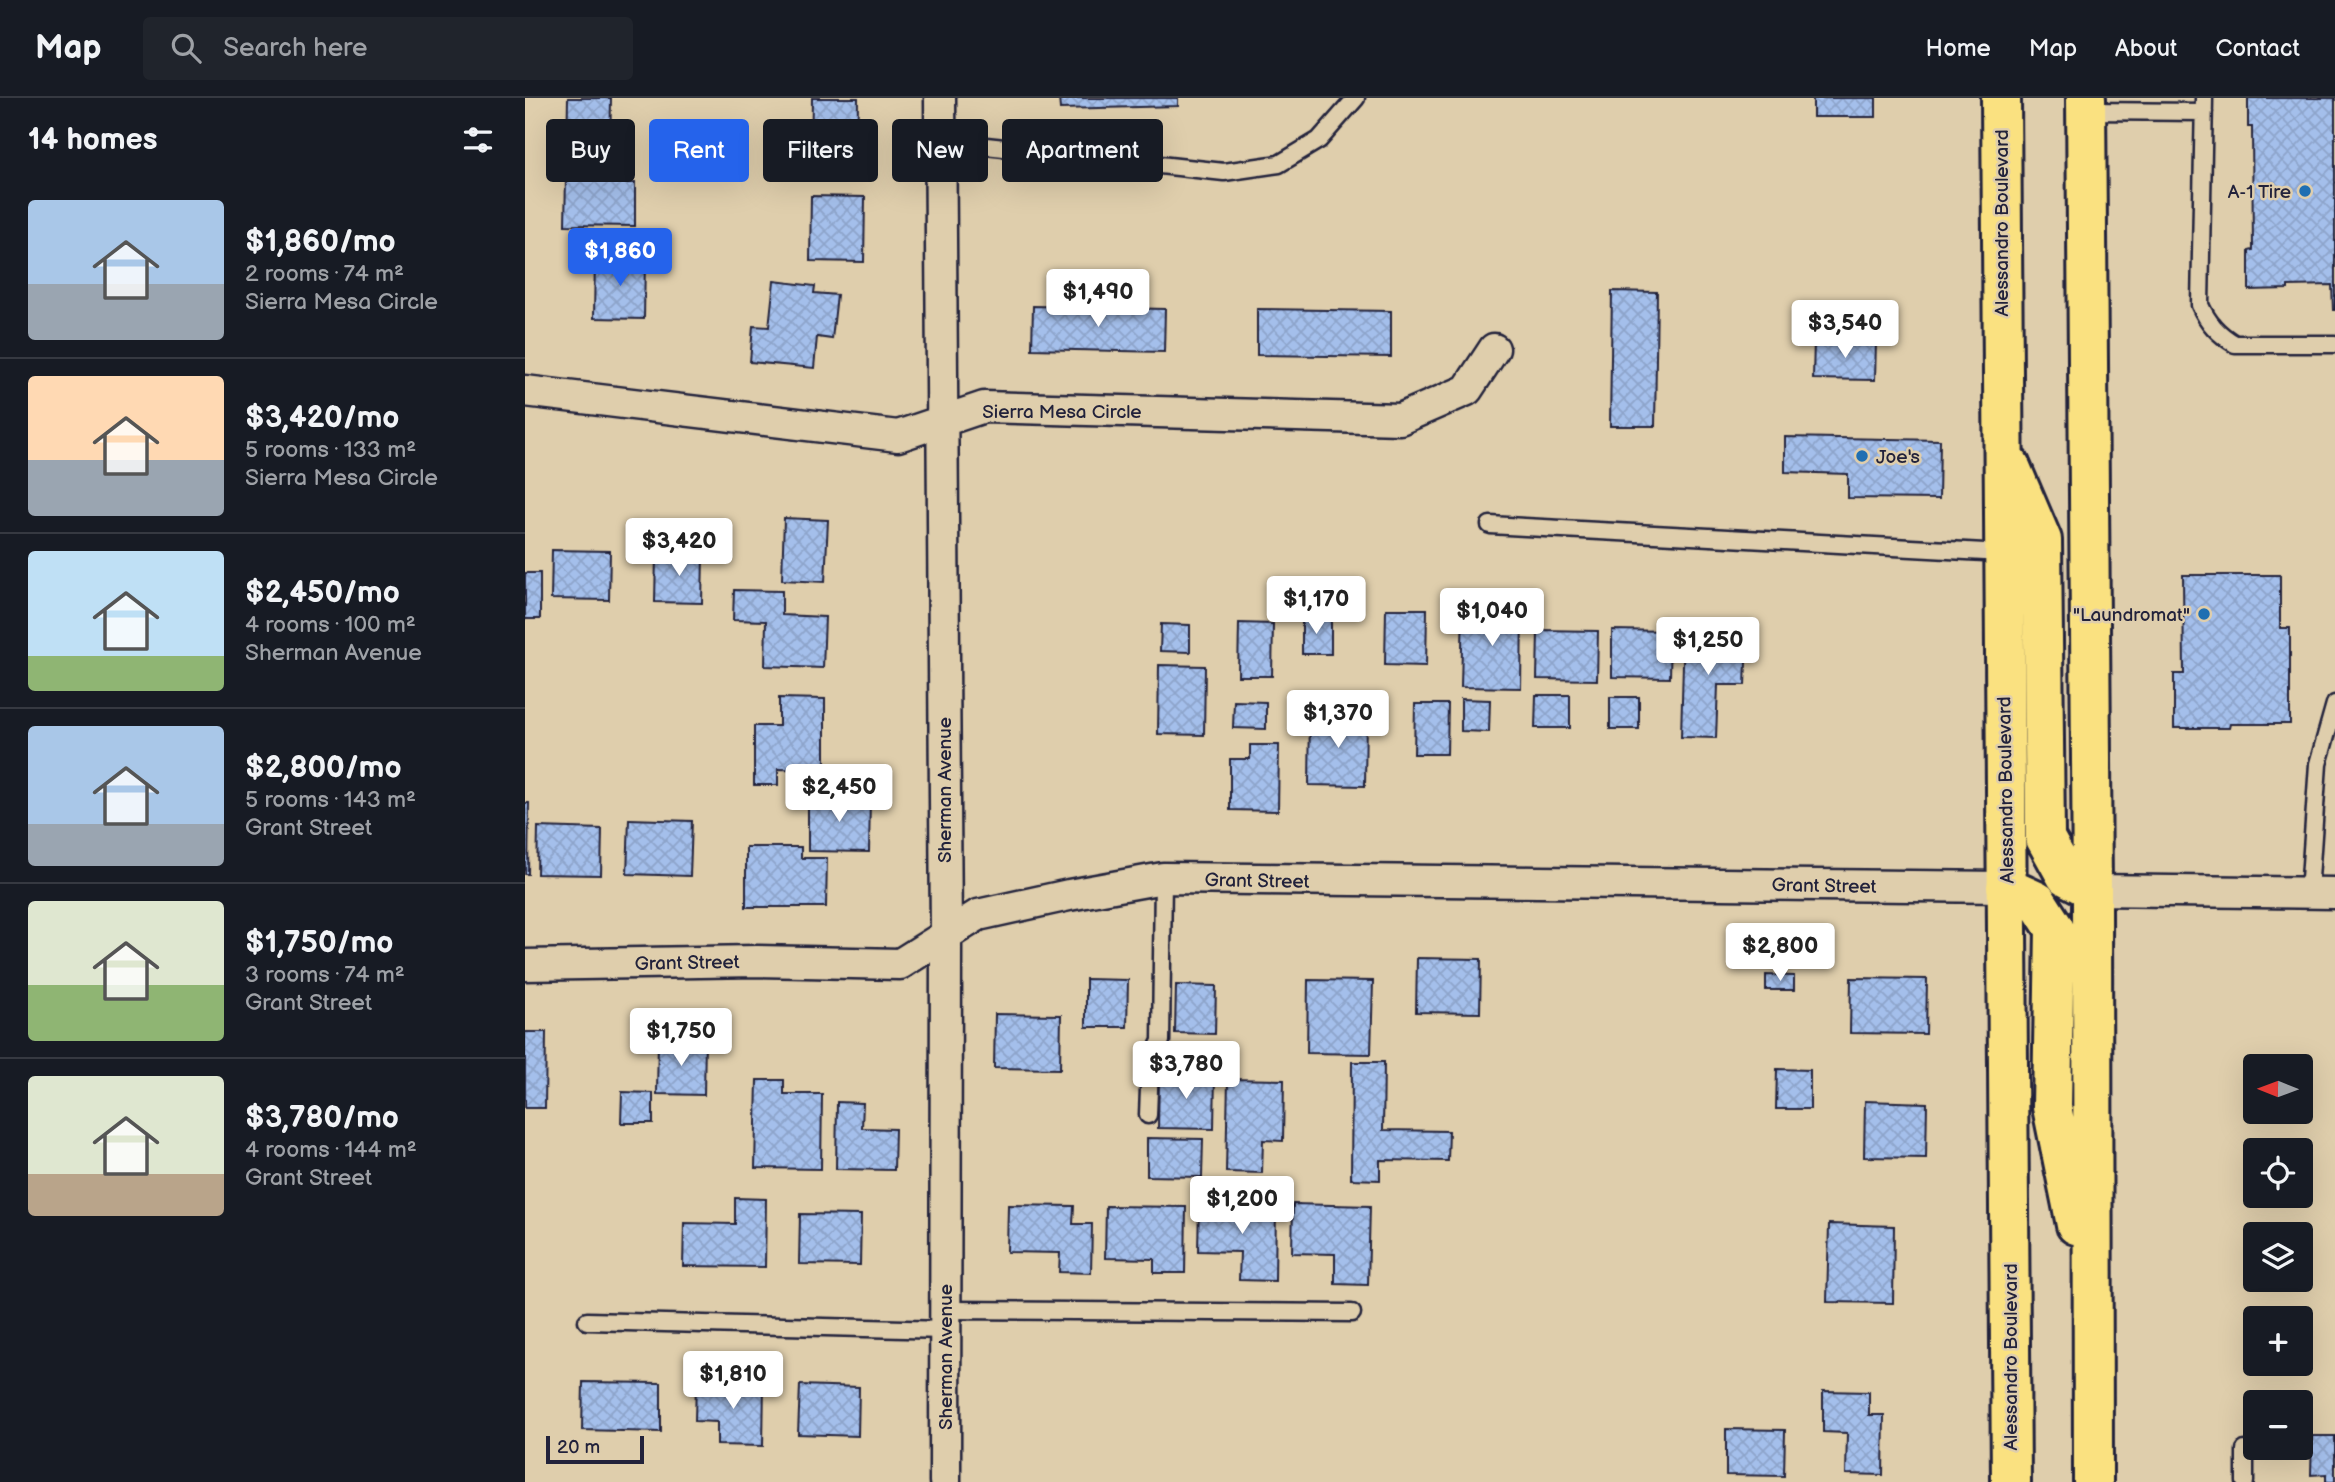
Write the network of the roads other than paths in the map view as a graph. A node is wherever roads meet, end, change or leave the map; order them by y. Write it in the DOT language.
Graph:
graph roads {
  1 [pos="940,98"];
  2 [pos="1356,98"];
  3 [pos="2001,98"];
  4 [pos="2086,104"];
  5 [pos="2204,105"];
  6 [pos="940,119"];
  7 [pos="988,146"];
  8 [pos="940,182"];
  9 [pos="2335,344"];
  10 [pos="1494,349"];
  11 [pos="525,391"];
  12 [pos="941,421"];
  13 [pos="2003,449"];
  14 [pos="1490,525"];
  15 [pos="2003,553"];
  16 [pos="2335,704"];
  17 [pos="1163,878"];
  18 [pos="2006,887"];
  19 [pos="2092,890"];
  20 [pos="2322,893"];
  21 [pos="946,937"];
  22 [pos="525,965"];
  23 [pos="1148,1115"];
  24 [pos="2093,1309"];
  25 [pos="1352,1313"];
  26 [pos="945,1320"];
  27 [pos="587,1321"];
  28 [pos="2245,1460"];
  29 [pos="945,1482"];
  30 [pos="2011,1482"];
  31 [pos="2094,1482"];
  32 [pos="2245,1482"];
  1 -- 6 [label="street, Sherman Avenue"];
  2 -- 7 [label="lane"];
  3 -- 13 [label="main road, Alessandro Boulevard"];
  4 -- 5 [label="lane"];
  4 -- 19 [label="main road"];
  5 -- 9 [label="lane"];
  8 -- 12 [label="street, Sherman Avenue"];
  10 -- 12 [label="street, Sierra Mesa Circle"];
  11 -- 12 [label="street, Sierra Mesa Circle"];
  12 -- 21 [label="street, Sherman Avenue"];
  13 -- 15 [label="main road, Alessandro Boulevard"];
  13 -- 19 [label="main road"];
  14 -- 15 [label="lane"];
  15 -- 18 [label="main road, Alessandro Boulevard"];
  16 -- 20 [label="lane"];
  17 -- 18 [label="street, Grant Street"];
  17 -- 21 [label="street, Grant Street"];
  17 -- 23 [label="lane"];
  18 -- 24 [label="main road"];
  18 -- 30 [label="main road, Alessandro Boulevard"];
  19 -- 20 [label="street"];
  19 -- 24 [label="main road"];
  21 -- 22 [label="street, Grant Street"];
  21 -- 26 [label="street, Sherman Avenue"];
  24 -- 31 [label="main road"];
  25 -- 26 [label="lane"];
  26 -- 27 [label="lane"];
  26 -- 29 [label="street, Sherman Avenue"];
  28 -- 32 [label="lane"];
}
